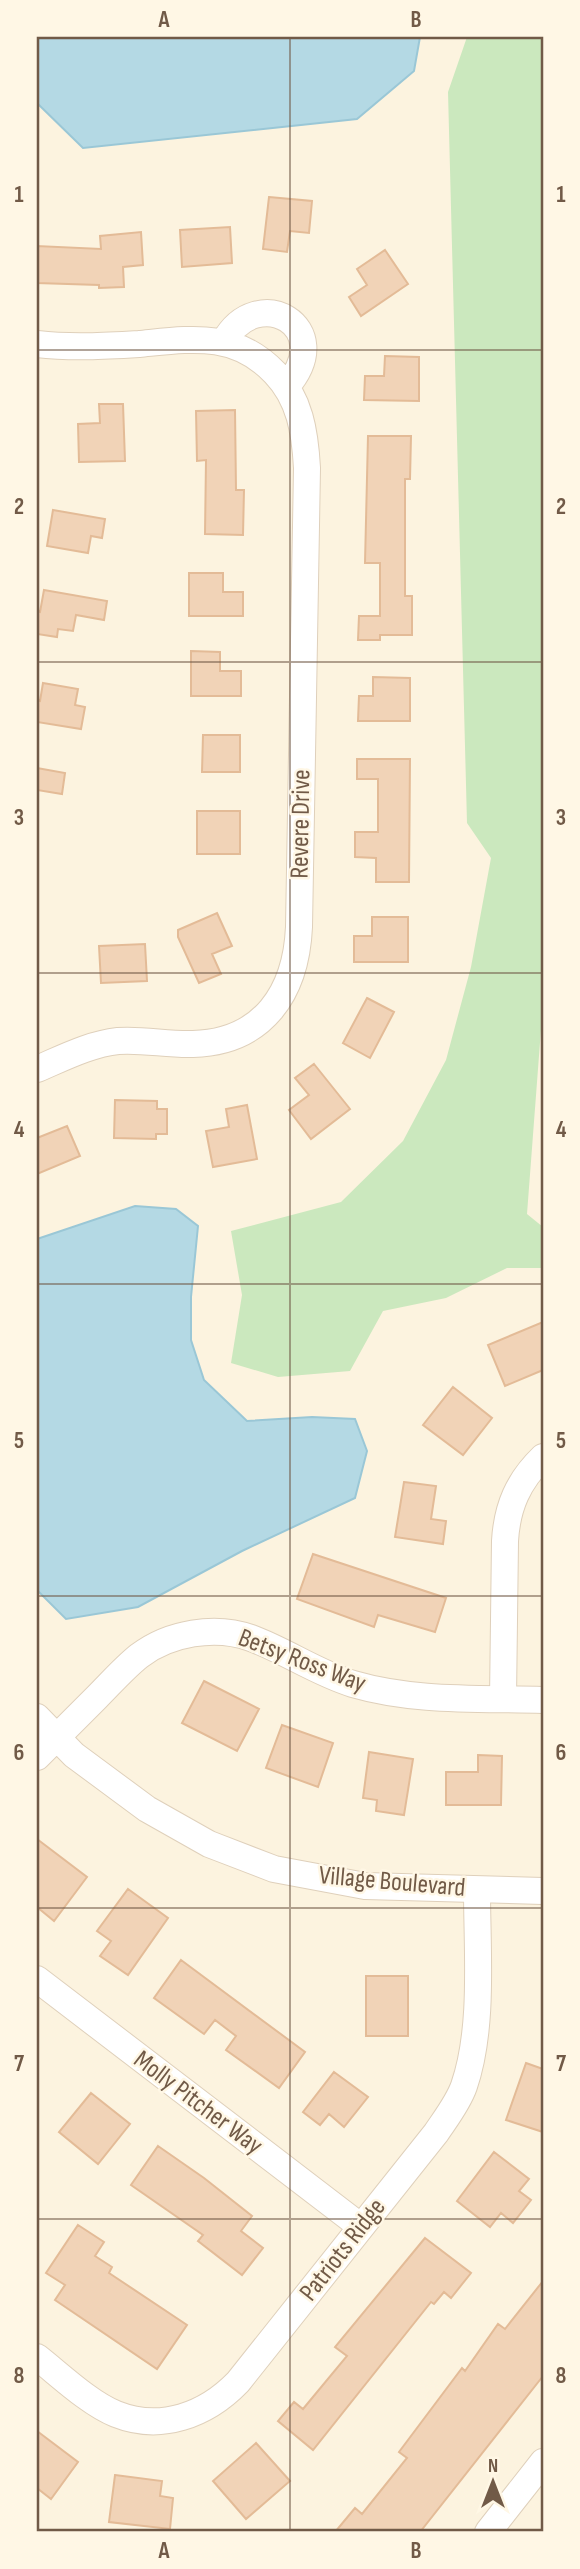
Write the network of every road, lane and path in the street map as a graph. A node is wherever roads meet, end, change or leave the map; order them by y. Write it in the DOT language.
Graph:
graph roads {
  1 [pos="224,342"];
  2 [pos="37,344"];
  3 [pos="286,387"];
  4 [pos="37,1069"];
  5 [pos="543,1457"];
  6 [pos="503,1699"];
  7 [pos="543,1700"];
  8 [pos="37,1717"];
  9 [pos="55,1738"];
  10 [pos="37,1757"];
  11 [pos="477,1890"];
  12 [pos="543,1891"];
  13 [pos="37,1979"];
  14 [pos="360,2226"];
  15 [pos="37,2357"];
  16 [pos="543,2462"];
  17 [pos="488,2532"];
  1 -- 2 [label="street, Revere Drive"];
  1 -- 3 [label="street, Revere Drive"];
  1 -- 3 [label="street"];
  3 -- 4 [label="street, Revere Drive"];
  5 -- 6 [label="street"];
  6 -- 7 [label="street, Betsy Ross Way"];
  6 -- 9 [label="street, Betsy Ross Way"];
  8 -- 9 [label="street, Village Boulevard"];
  9 -- 10 [label="street"];
  9 -- 11 [label="street, Village Boulevard"];
  11 -- 12 [label="street, Village Boulevard"];
  11 -- 14 [label="street, Patriots Ridge"];
  13 -- 14 [label="street, Molly Pitcher Way"];
  14 -- 15 [label="street, Patriots Ridge"];
  16 -- 17 [label="street"];
}
